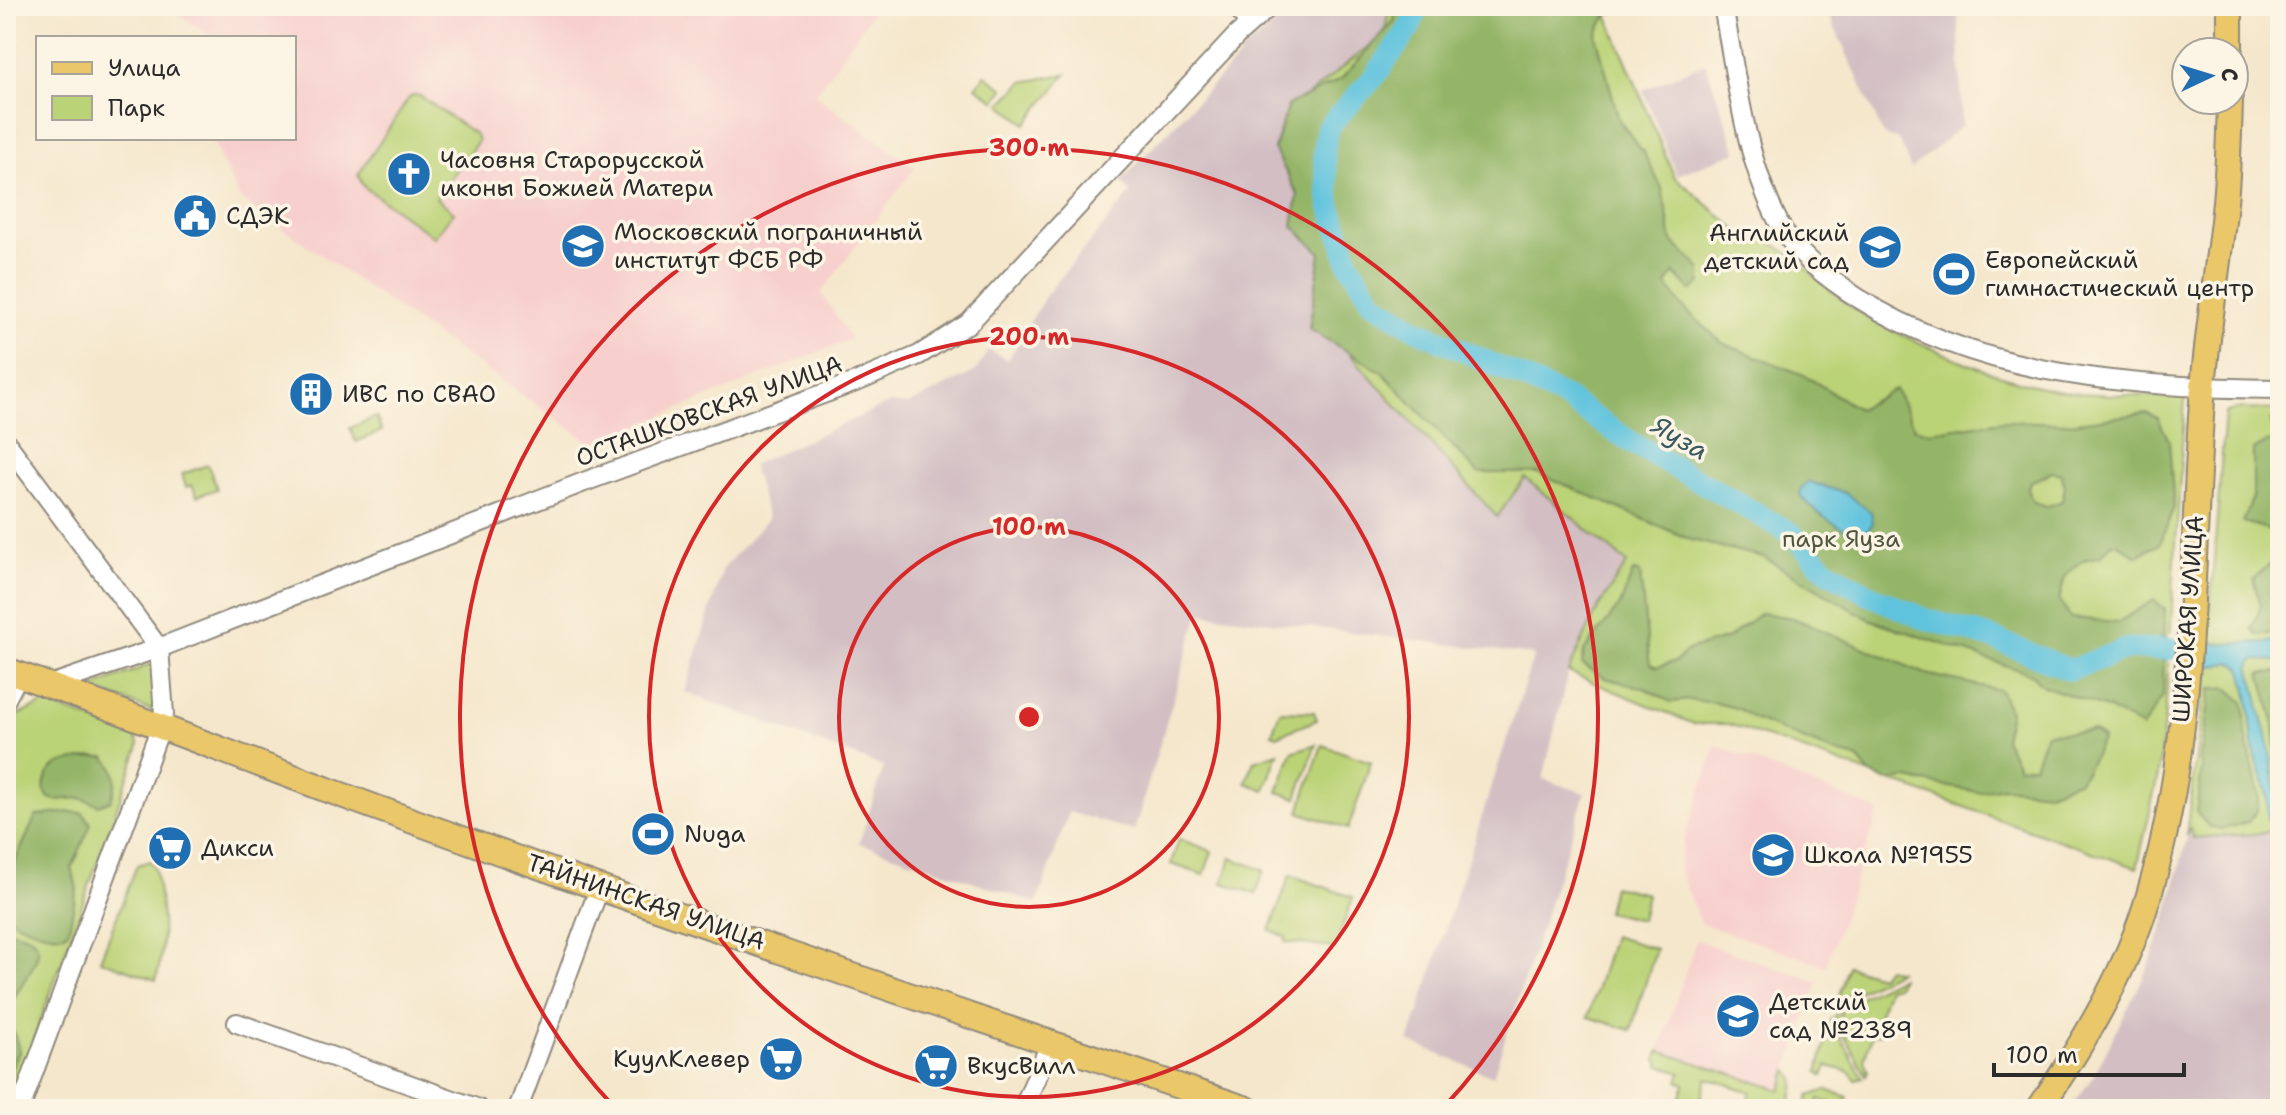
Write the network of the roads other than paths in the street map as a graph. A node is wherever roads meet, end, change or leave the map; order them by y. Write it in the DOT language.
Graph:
graph roads {
  1 [pos="1235,6"];
  2 [pos="1270,6"];
  3 [pos="1723,6"];
  4 [pos="2230,6"];
  5 [pos="1250,23"];
  6 [pos="2230,36"];
  7 [pos="2229,116"];
  8 [pos="2203,388"];
  9 [pos="2280,389"];
  10 [pos="6,442"];
  11 [pos="159,648"];
  12 [pos="12,672"];
  13 [pos="50,685"];
  14 [pos="6,699"];
  15 [pos="161,726"];
  16 [pos="600,886"];
  17 [pos="237,1023"];
  18 [pos="1050,1044"];
  19 [pos="20,1109"];
  20 [pos="479,1109"];
  21 [pos="518,1109"];
  22 [pos="1023,1109"];
  23 [pos="1247,1109"];
  24 [pos="2039,1109"];
  1 -- 5 [label="street"];
  2 -- 5 [label="street, ОСТАШКОВСКАЯ УЛИЦА"];
  3 -- 8 [label="street"];
  4 -- 6 [label="main road"];
  5 -- 11 [label="street, ОСТАШКОВСКАЯ УЛИЦА"];
  7 -- 8 [label="main road, ШИРОКАЯ УЛИЦА"];
  8 -- 9 [label="street"];
  8 -- 24 [label="main road, ШИРОКАЯ УЛИЦА"];
  10 -- 11 [label="street"];
  11 -- 13 [label="street, ОСТАШКОВСКАЯ УЛИЦА"];
  11 -- 15 [label="street"];
  12 -- 13 [label="main road, ТАЙНИНСКАЯ УЛИЦА"];
  12 -- 14 [label="street"];
  13 -- 15 [label="main road, ТАЙНИНСКАЯ УЛИЦА"];
  15 -- 16 [label="main road, ТАЙНИНСКАЯ УЛИЦА"];
  15 -- 19 [label="street"];
  16 -- 18 [label="main road, ТАЙНИНСКАЯ УЛИЦА"];
  16 -- 21 [label="street"];
  17 -- 20 [label="street"];
  18 -- 22 [label="street"];
  18 -- 23 [label="main road, ТАЙНИНСКАЯ УЛИЦА"];
}
